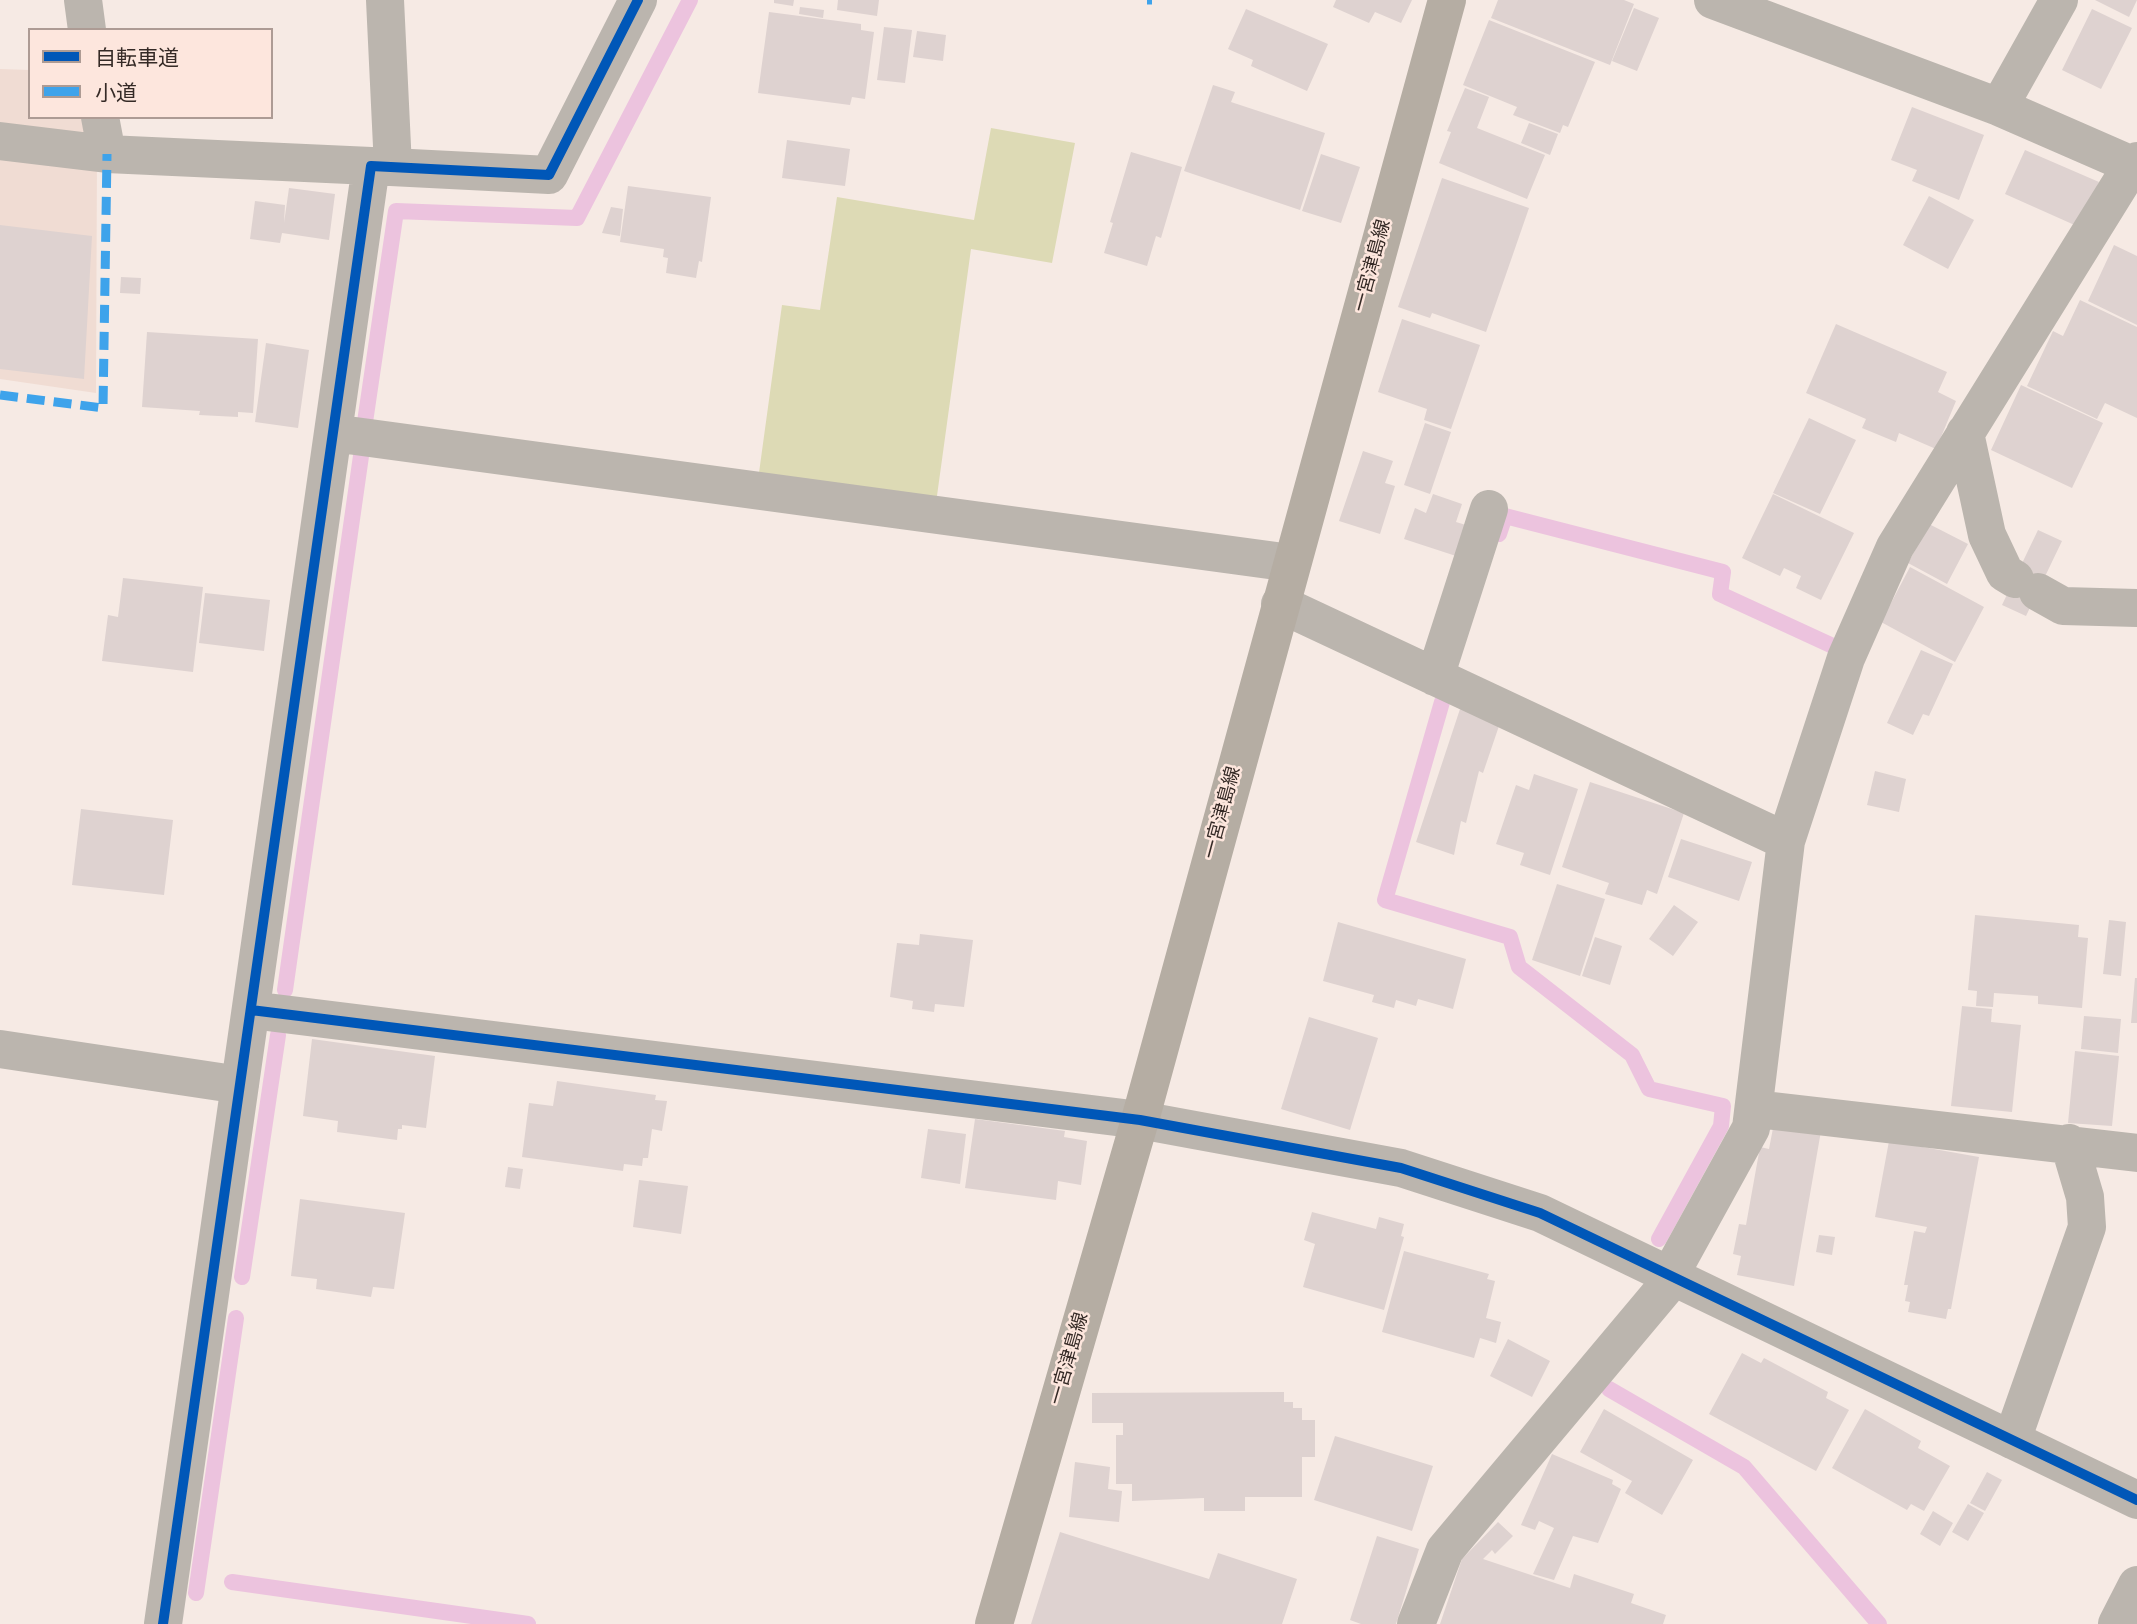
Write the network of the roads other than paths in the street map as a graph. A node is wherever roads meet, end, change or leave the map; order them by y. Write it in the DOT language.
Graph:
graph roads {
  1 [pos="83,0"];
  2 [pos="385,0"];
  3 [pos="638,0"];
  4 [pos="1447,0"];
  5 [pos="1713,0"];
  6 [pos="2059,0"];
  7 [pos="87,28"];
  8 [pos="1999,107"];
  9 [pos="100,119"];
  10 [pos="0,141"];
  11 [pos="107,154"];
  12 [pos="2135,163"];
  13 [pos="382,166"];
  14 [pos="333,433"];
  15 [pos="1965,433"];
  16 [pos="1489,509"];
  17 [pos="1291,564"];
  18 [pos="1280,604"];
  19 [pos="2137,608"];
  20 [pos="1435,677"];
  21 [pos="1786,841"];
  22 [pos="251,1010"];
  23 [pos="0,1049"];
  24 [pos="240,1085"];
  25 [pos="1756,1109"];
  26 [pos="1140,1120"];
  27 [pos="2069,1143"];
  28 [pos="2137,1153"];
  29 [pos="1672,1276"];
  30 [pos="2012,1440"];
  31 [pos="2137,1500"];
  32 [pos="2137,1586"];
  33 [pos="163,1624"];
  34 [pos="994,1624"];
  35 [pos="1416,1624"];
  36 [pos="2117,1624"];
  1 -- 7 [label="street"];
  2 -- 13 [label="street"];
  3 -- 13 [label="street"];
  4 -- 17 [label="main road, 一宮津島線"];
  5 -- 8 [label="street"];
  6 -- 8 [label="street"];
  8 -- 12 [label="street"];
  9 -- 11 [label="street"];
  10 -- 11 [label="street"];
  11 -- 13 [label="street"];
  12 -- 15 [label="street"];
  13 -- 14 [label="street"];
  14 -- 17 [label="street"];
  14 -- 22 [label="street"];
  15 -- 19 [label="street"];
  15 -- 21 [label="street"];
  16 -- 20 [label="street"];
  17 -- 18 [label="main road, 一宮津島線"];
  18 -- 20 [label="street"];
  18 -- 26 [label="main road, 一宮津島線"];
  20 -- 21 [label="street"];
  21 -- 25 [label="street"];
  22 -- 24 [label="street"];
  22 -- 26 [label="street"];
  23 -- 24 [label="street"];
  24 -- 33 [label="street"];
  25 -- 27 [label="street"];
  25 -- 29 [label="street"];
  26 -- 29 [label="street"];
  26 -- 34 [label="main road, 一宮津島線"];
  27 -- 28 [label="street"];
  27 -- 30 [label="street"];
  29 -- 30 [label="street"];
  29 -- 35 [label="street"];
  30 -- 31 [label="street"];
  32 -- 36 [label="street"];
}
